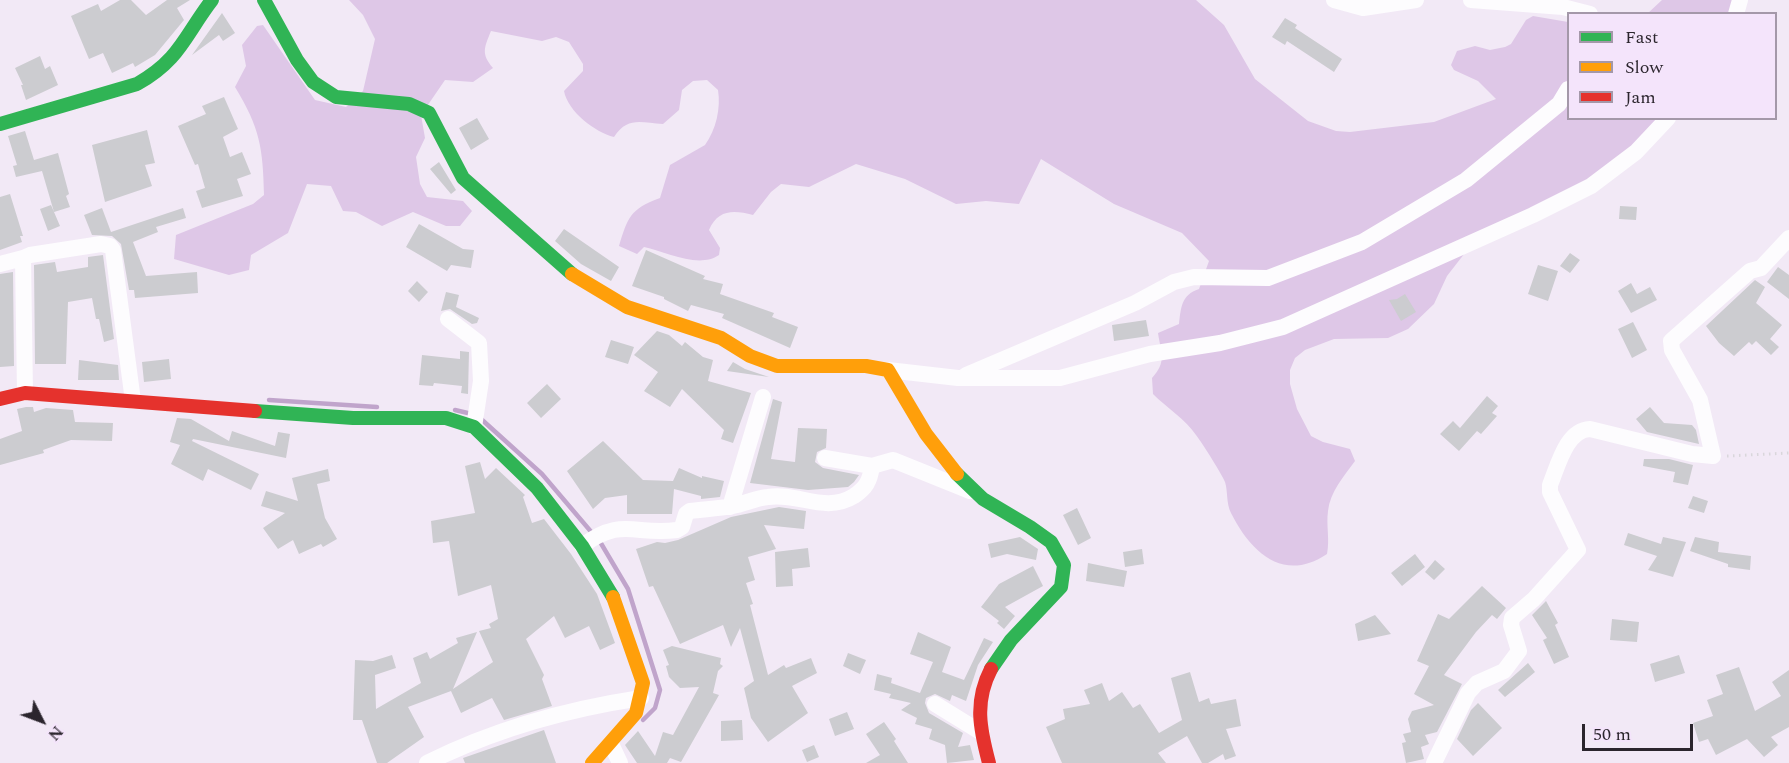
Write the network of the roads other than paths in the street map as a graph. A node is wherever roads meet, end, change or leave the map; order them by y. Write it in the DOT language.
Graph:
graph roads {
  1 [pos="212,0"];
  2 [pos="264,0"];
  3 [pos="1334,0"];
  4 [pos="1416,0"];
  5 [pos="1471,0"];
  6 [pos="1545,3"];
  7 [pos="1582,12"];
  8 [pos="1567,93"];
  9 [pos="1666,120"];
  10 [pos="0,124"];
  11 [pos="1789,238"];
  12 [pos="23,258"];
  13 [pos="0,264"];
  14 [pos="448,319"];
  15 [pos="888,370"];
  16 [pos="958,378"];
  17 [pos="25,386"];
  18 [pos="132,393"];
  19 [pos="763,397"];
  20 [pos="0,399"];
  21 [pos="476,420"];
  22 [pos="825,458"];
  23 [pos="872,466"];
  24 [pos="974,492"];
  25 [pos="730,507"];
  26 [pos="589,541"];
  27 [pos="641,698"];
  28 [pos="935,704"];
  29 [pos="982,733"];
  30 [pos="614,751"];
  31 [pos="427,763"];
  32 [pos="592,763"];
  33 [pos="989,763"];
  34 [pos="1434,763"];
  1 -- 10 [label="street"];
  2 -- 15 [label="street"];
  3 -- 4 [label="street"];
  5 -- 6 [label="street"];
  6 -- 7 [label="street"];
  8 -- 16 [label="street"];
  9 -- 16 [label="street"];
  11 -- 34 [label="street"];
  12 -- 13 [label="street"];
  12 -- 17 [label="street"];
  12 -- 18 [label="street"];
  14 -- 21 [label="street"];
  15 -- 16 [label="street"];
  15 -- 24 [label="street"];
  17 -- 18 [label="street"];
  17 -- 20 [label="street"];
  18 -- 21 [label="street"];
  19 -- 25 [label="street"];
  21 -- 26 [label="street"];
  22 -- 23 [label="street"];
  23 -- 24 [label="street"];
  23 -- 25 [label="street"];
  24 -- 29 [label="street"];
  25 -- 26 [label="street"];
  26 -- 27 [label="street"];
  27 -- 30 [label="street"];
  27 -- 31 [label="street"];
  28 -- 29 [label="street"];
  29 -- 33 [label="street"];
  30 -- 32 [label="street"];
}
